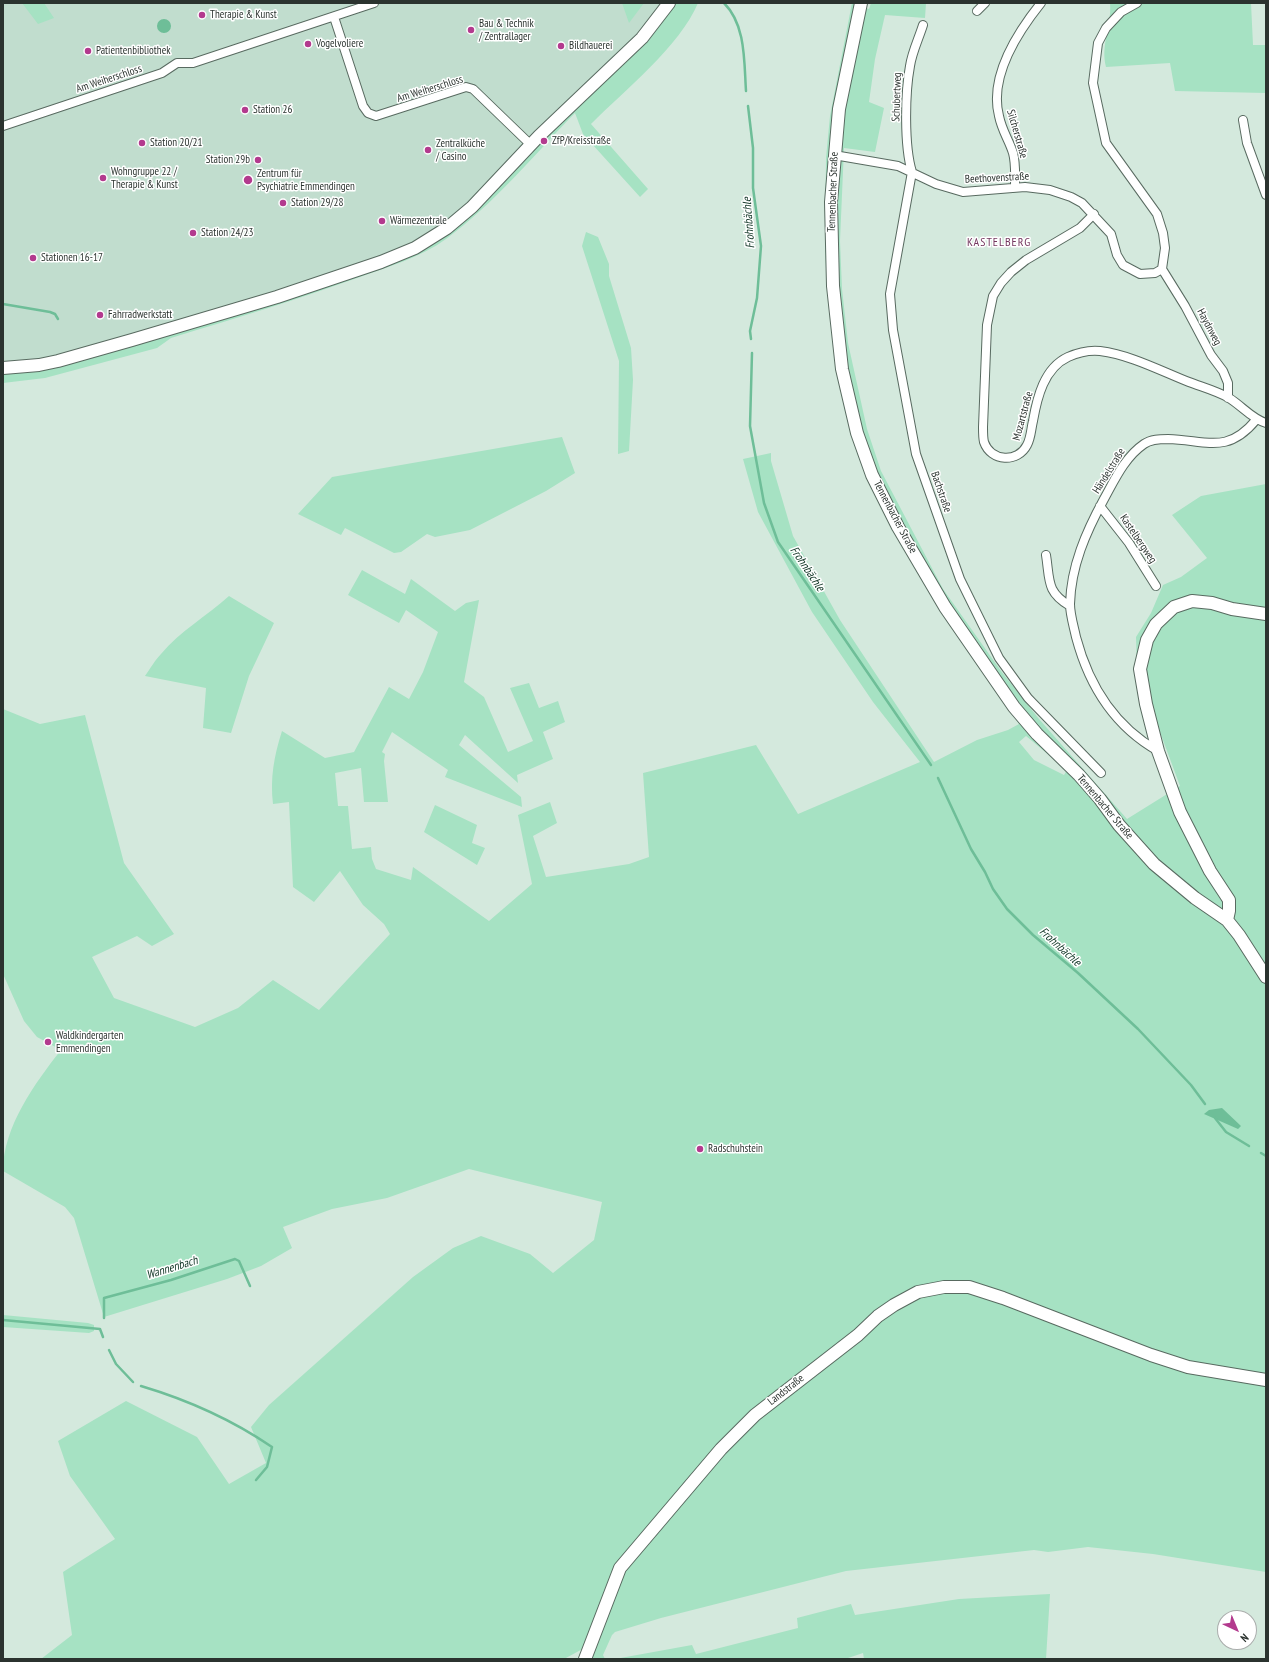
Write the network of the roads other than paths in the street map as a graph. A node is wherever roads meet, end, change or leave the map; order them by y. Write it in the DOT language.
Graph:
graph roads {
  1 [pos="374,3"];
  2 [pos="669,3"];
  3 [pos="861,3"];
  4 [pos="985,3"];
  5 [pos="1041,3"];
  6 [pos="1137,3"];
  7 [pos="978,11"];
  8 [pos="334,17"];
  9 [pos="923,25"];
  10 [pos="1243,120"];
  11 [pos="3,126"];
  12 [pos="531,145"];
  13 [pos="834,154"];
  14 [pos="912,172"];
  15 [pos="1015,187"];
  16 [pos="1266,195"];
  17 [pos="1094,214"];
  18 [pos="1162,268"];
  19 [pos="3,368"];
  20 [pos="1228,398"];
  21 [pos="1256,420"];
  22 [pos="1266,423"];
  23 [pos="1100,506"];
  24 [pos="1046,555"];
  25 [pos="1156,586"];
  26 [pos="1070,606"];
  27 [pos="1266,614"];
  28 [pos="1158,751"];
  29 [pos="1101,773"];
  30 [pos="1227,920"];
  31 [pos="1266,977"];
  32 [pos="1266,1380"];
  33 [pos="585,1659"];
  1 -- 8 [label="street, Am Weiherschloss"];
  2 -- 12 [label="street"];
  3 -- 13 [label="street, Tennenbacher Straße"];
  4 -- 7 [label="street"];
  5 -- 15 [label="street, Silcherstraße"];
  6 -- 18 [label="street"];
  8 -- 11 [label="street, Am Weiherschloss"];
  8 -- 12 [label="street, Am Weiherschloss"];
  9 -- 14 [label="street, Schubertweg"];
  10 -- 16 [label="street"];
  12 -- 19 [label="street"];
  13 -- 14 [label="street, Beethovenstraße"];
  13 -- 30 [label="street, Tennenbacher Straße"];
  14 -- 15 [label="street, Beethovenstraße"];
  14 -- 29 [label="street, Bachstraße"];
  15 -- 17 [label="street, Beethovenstraße"];
  17 -- 18 [label="street, Beethovenstraße"];
  17 -- 20 [label="street, Mozartstraße"];
  18 -- 20 [label="street, Haydnweg"];
  20 -- 21 [label="street, Mozartstraße"];
  21 -- 22 [label="street, Mozartstraße"];
  21 -- 23 [label="street, Händelstraße"];
  23 -- 25 [label="street, Kastelbergweg"];
  23 -- 26 [label="street, Händelstraße"];
  24 -- 26 [label="street"];
  26 -- 28 [label="street, Händelstraße"];
  27 -- 28 [label="street"];
  28 -- 30 [label="street"];
  30 -- 31 [label="street"];
  32 -- 33 [label="street, Landstraße"];
}
